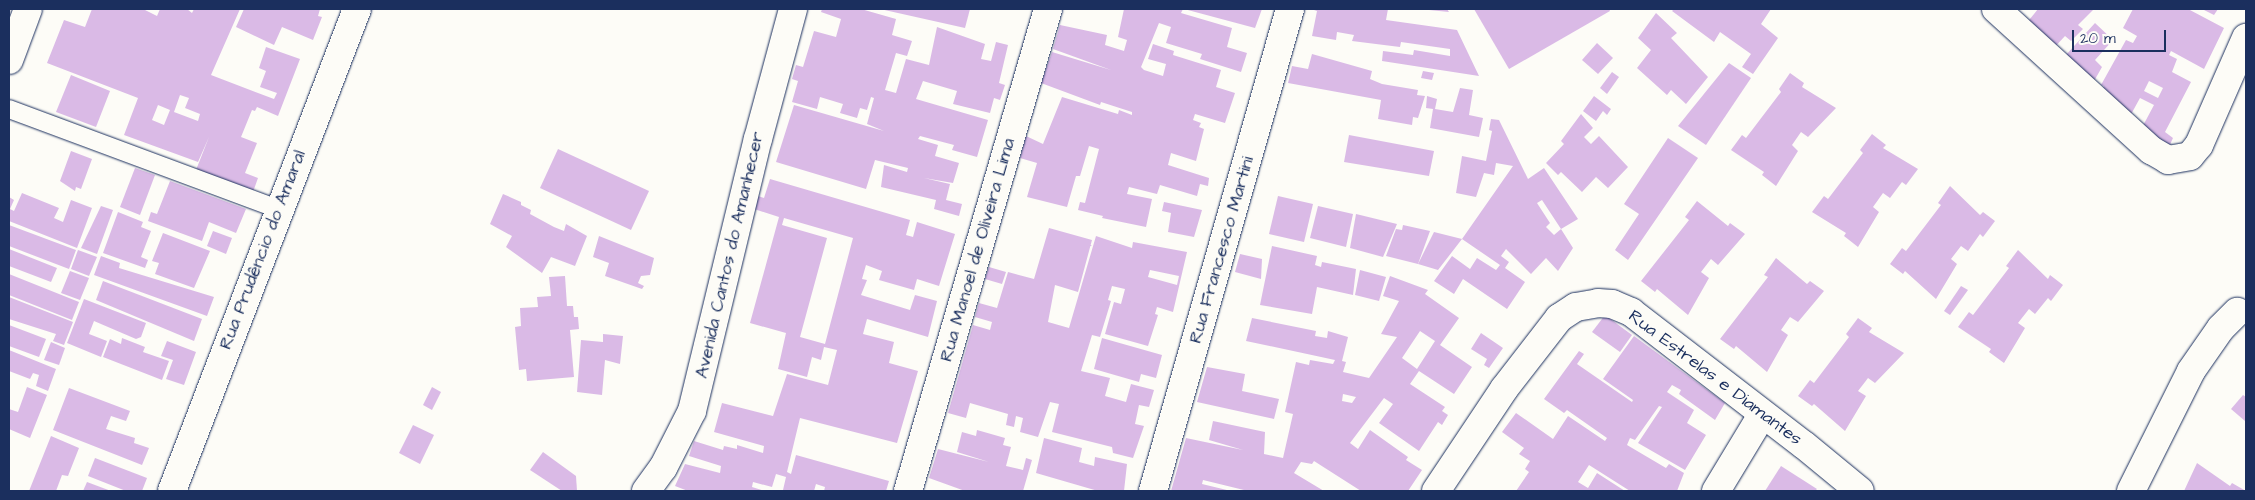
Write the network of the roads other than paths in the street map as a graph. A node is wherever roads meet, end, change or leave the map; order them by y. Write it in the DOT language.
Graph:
graph roads {
  1 [pos="28,9"];
  2 [pos="356,9"];
  3 [pos="793,9"];
  4 [pos="1048,9"];
  5 [pos="1290,9"];
  6 [pos="1996,9"];
  7 [pos="2246,38"];
  8 [pos="9,60"];
  9 [pos="9,109"];
  10 [pos="278,209"];
  11 [pos="2237,312"];
  12 [pos="1762,415"];
  13 [pos="172,491"];
  14 [pos="646,491"];
  15 [pos="908,491"];
  16 [pos="1153,491"];
  17 [pos="1436,491"];
  18 [pos="1716,491"];
  19 [pos="1860,491"];
  20 [pos="2132,491"];
  1 -- 8 [label="street"];
  2 -- 10 [label="street, Rua Prudêncio do Amaral"];
  3 -- 14 [label="street, Avenida Cantos do Amanhecer"];
  4 -- 15 [label="street, Rua Manoel de Oliveira Lima"];
  5 -- 16 [label="street, Rua Francesco Martini"];
  6 -- 7 [label="street"];
  9 -- 10 [label="lane"];
  10 -- 13 [label="street, Rua Prudêncio do Amaral"];
  11 -- 20 [label="street"];
  12 -- 17 [label="street, Rua Estrelas e Diamantes"];
  12 -- 18 [label="street"];
  12 -- 19 [label="street, Rua Estrelas e Diamantes"];
}
